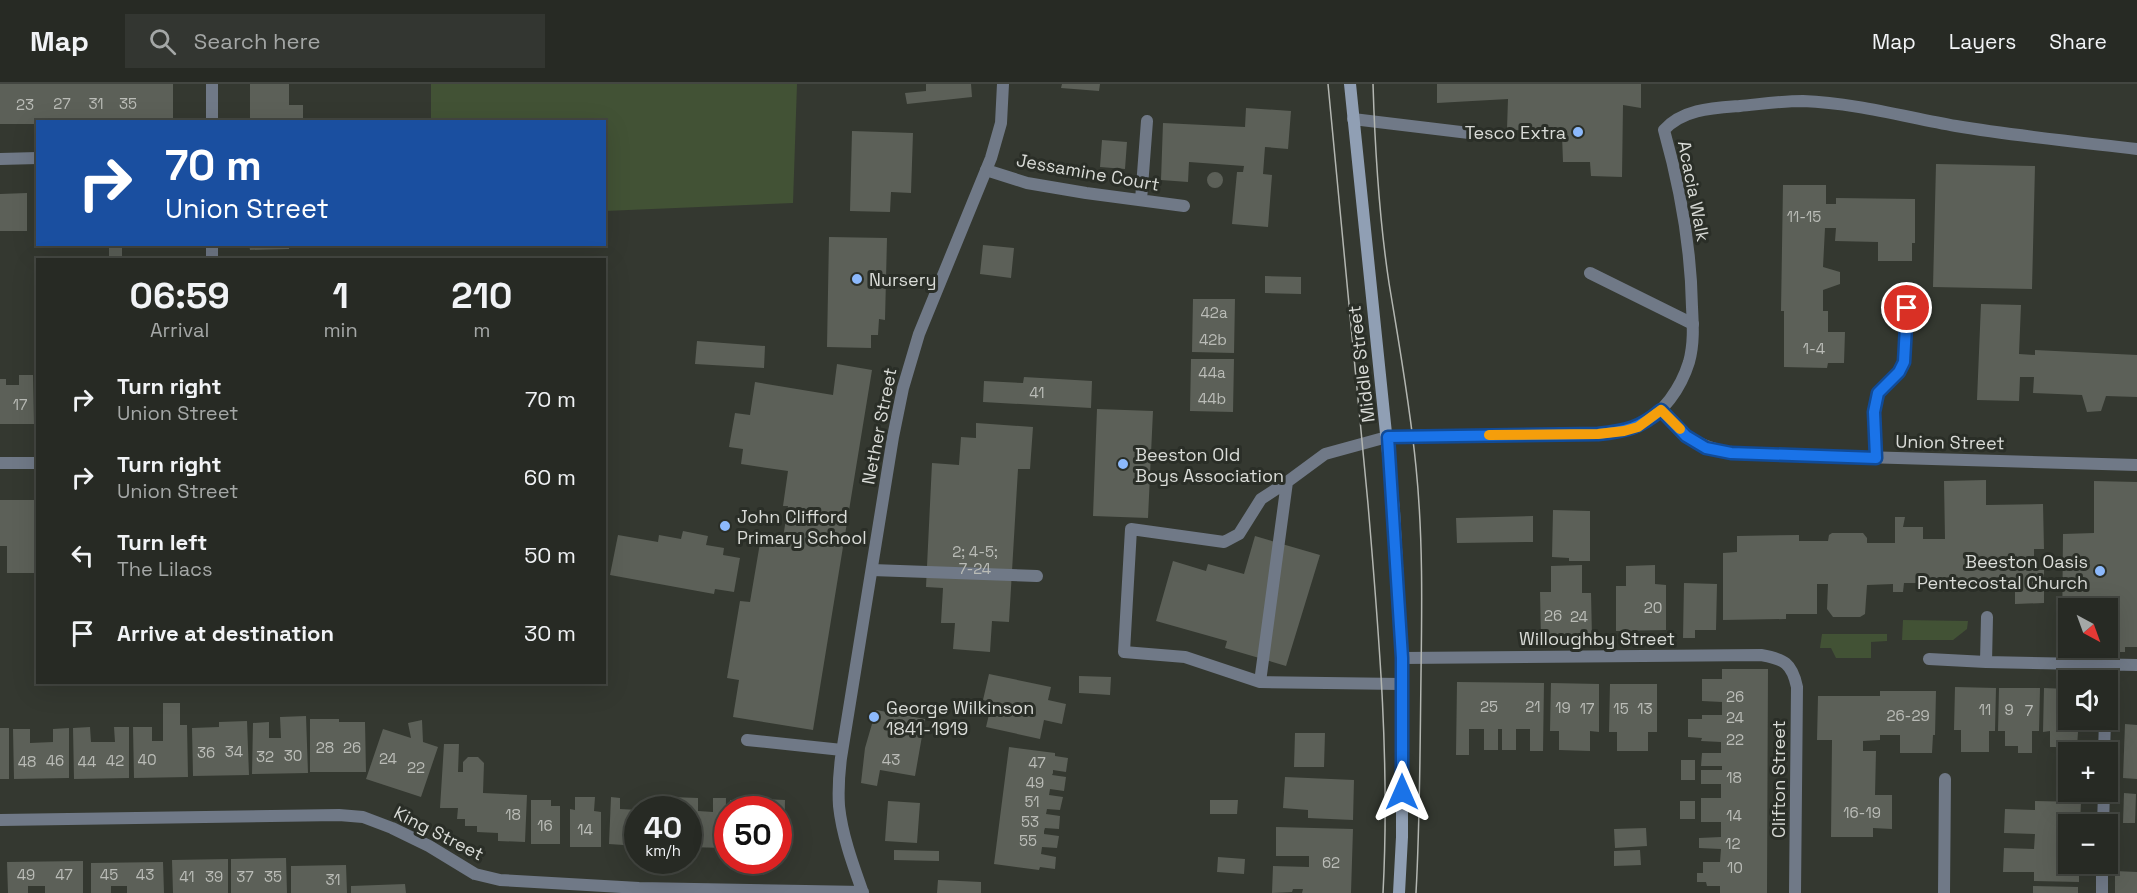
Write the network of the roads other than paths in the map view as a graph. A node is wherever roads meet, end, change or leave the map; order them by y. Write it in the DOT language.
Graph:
graph roads {
  1 [pos="212,84"];
  2 [pos="1003,84"];
  3 [pos="1350,84"];
  4 [pos="212,120"];
  5 [pos="1353,120"];
  6 [pos="1147,121"];
  7 [pos="1469,133"];
  8 [pos="2137,149"];
  9 [pos="36,158"];
  10 [pos="0,159"];
  11 [pos="986,170"];
  12 [pos="1141,200"];
  13 [pos="1184,206"];
  14 [pos="1590,273"];
  15 [pos="1907,308"];
  16 [pos="1693,324"];
  17 [pos="1661,410"];
  18 [pos="1388,437"];
  19 [pos="1876,458"];
  20 [pos="0,463"];
  21 [pos="36,463"];
  22 [pos="2137,465"];
  23 [pos="1287,482"];
  24 [pos="872,570"];
  25 [pos="1037,576"];
  26 [pos="1987,617"];
  27 [pos="1402,658"];
  28 [pos="1929,659"];
  29 [pos="1986,662"];
  30 [pos="2106,664"];
  31 [pos="2137,665"];
  32 [pos="1790,666"];
  33 [pos="2106,670"];
  34 [pos="1260,682"];
  35 [pos="1401,684"];
  36 [pos="747,740"];
  37 [pos="842,750"];
  38 [pos="1945,779"];
  39 [pos="0,820"];
  40 [pos="2102,874"];
  41 [pos="863,892"];
  42 [pos="1399,893"];
  43 [pos="1796,893"];
  44 [pos="1944,893"];
  45 [pos="2102,893"];
  1 -- 4 [label="street"];
  2 -- 11 [label="street, Nether Street"];
  3 -- 5 [label="main road, Middle Street"];
  5 -- 7 [label="street"];
  5 -- 18 [label="main road, Middle Street"];
  6 -- 12 [label="street"];
  8 -- 16 [label="street, Acacia Walk"];
  9 -- 10 [label="street"];
  11 -- 12 [label="street, Jessamine Court"];
  11 -- 24 [label="street, Nether Street"];
  12 -- 13 [label="street, Jessamine Court"];
  14 -- 16 [label="street"];
  15 -- 19 [label="street"];
  16 -- 17 [label="street, Acacia Walk"];
  17 -- 18 [label="street"];
  17 -- 19 [label="street, Union Street"];
  18 -- 23 [label="street"];
  18 -- 27 [label="main road, Middle Street"];
  19 -- 22 [label="street, Union Street"];
  20 -- 21 [label="street"];
  23 -- 34 [label="street"];
  23 -- 34 [label="street"];
  24 -- 25 [label="street"];
  24 -- 37 [label="street, Nether Street"];
  26 -- 29 [label="street"];
  27 -- 32 [label="street, Willoughby Street"];
  27 -- 35 [label="main road, Middle Street"];
  28 -- 29 [label="street"];
  29 -- 30 [label="street"];
  30 -- 31 [label="street"];
  30 -- 33 [label="street"];
  32 -- 43 [label="street, Clifton Street"];
  34 -- 35 [label="street"];
  35 -- 42 [label="main road, Middle Street"];
  36 -- 37 [label="street"];
  37 -- 41 [label="street, Nether Street"];
  38 -- 44 [label="street"];
  39 -- 41 [label="street, King Street"];
  40 -- 45 [label="street"];
}
